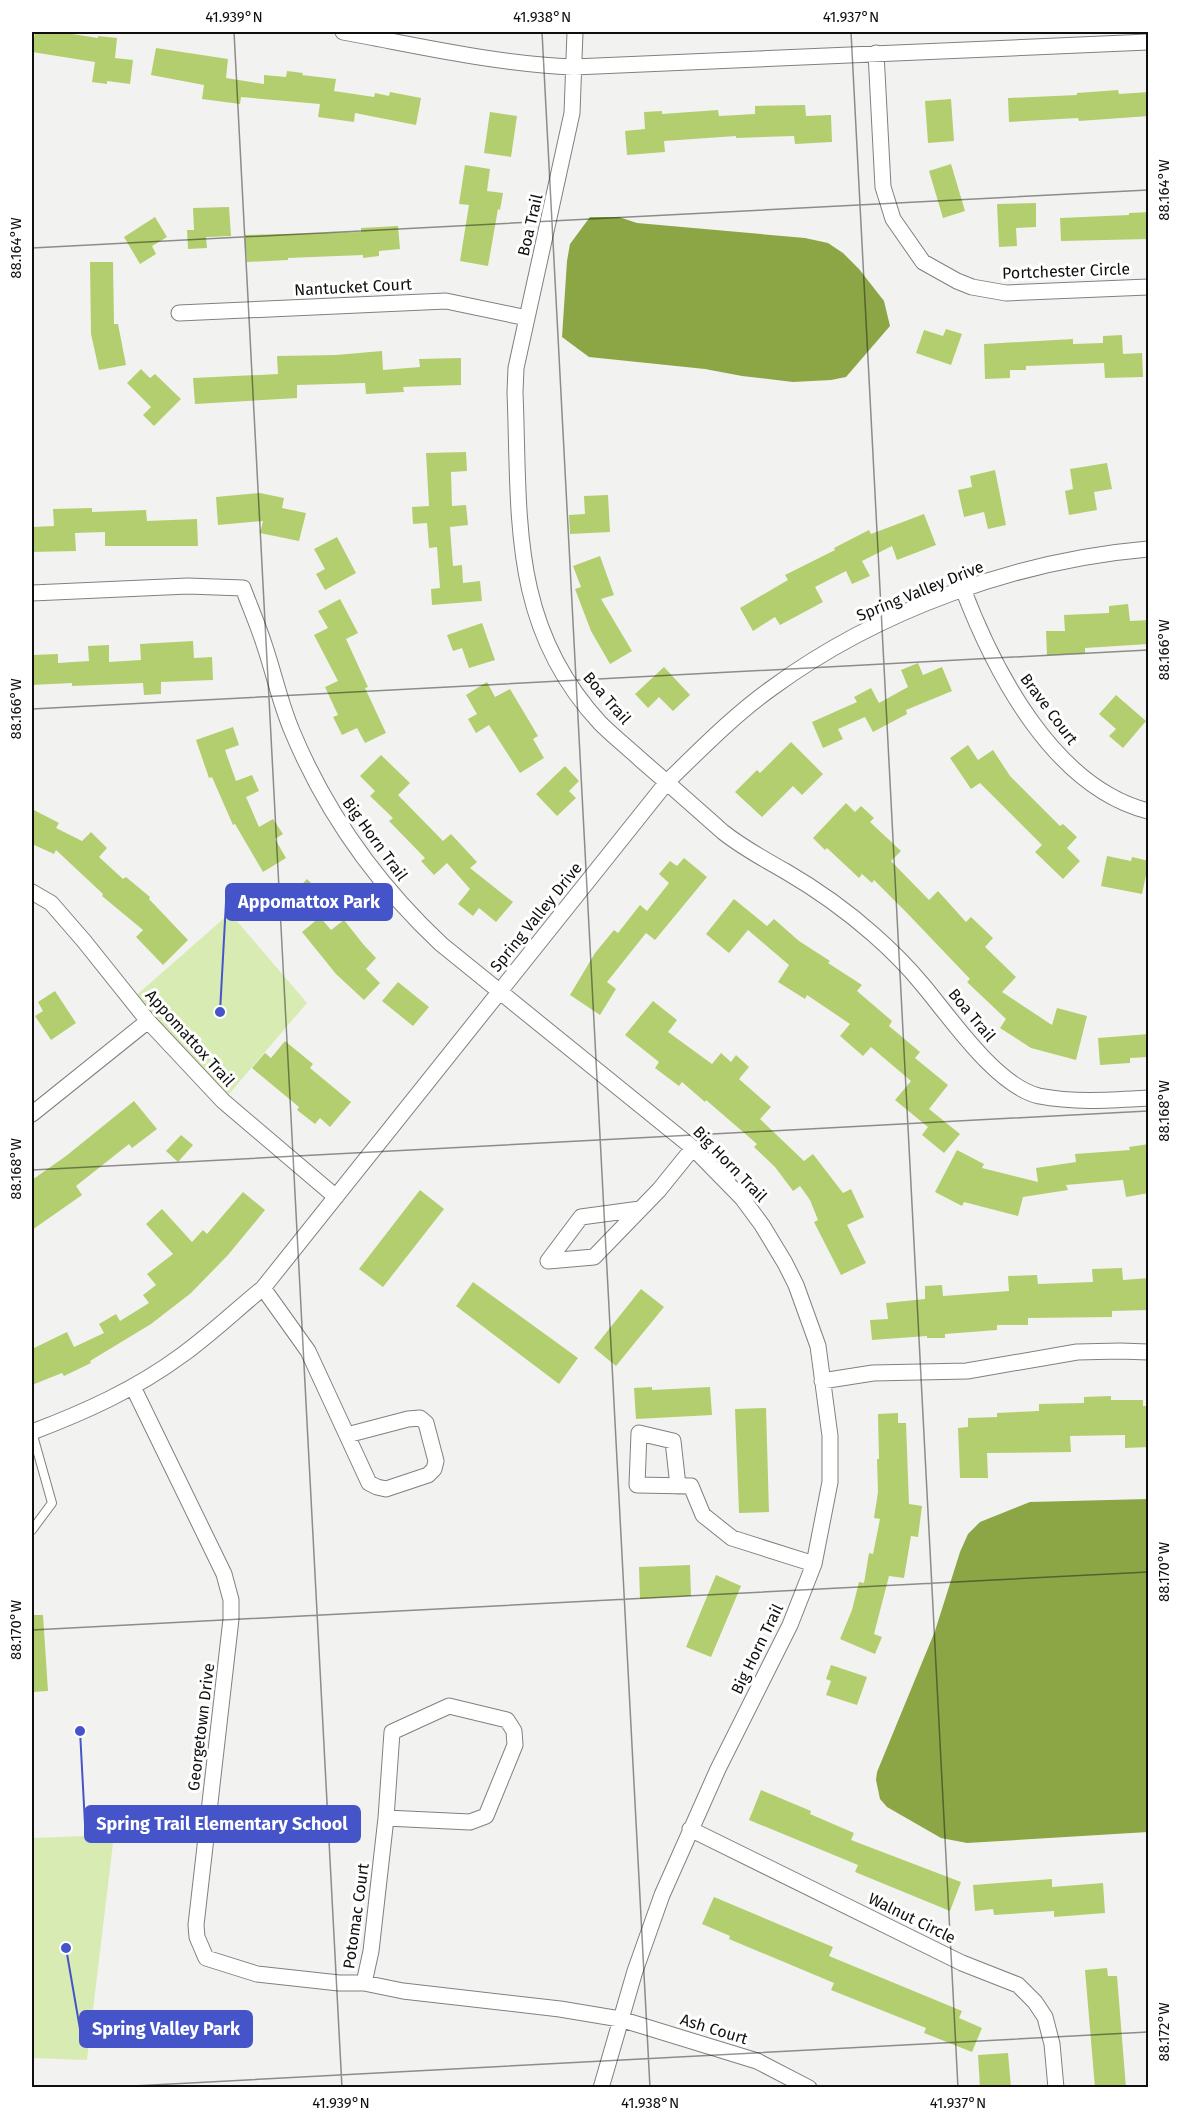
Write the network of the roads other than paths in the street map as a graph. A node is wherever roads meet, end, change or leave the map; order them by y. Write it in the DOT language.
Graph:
graph roads {
  1 [pos="343,32"];
  2 [pos="575,32"];
  3 [pos="1149,42"];
  4 [pos="876,53"];
  5 [pos="574,67"];
  6 [pos="1149,287"];
  7 [pos="179,314"];
  8 [pos="527,318"];
  9 [pos="1149,549"];
  10 [pos="963,589"];
  11 [pos="32,593"];
  12 [pos="667,782"];
  13 [pos="1149,811"];
  14 [pos="32,892"];
  15 [pos="499,992"];
  16 [pos="148,1021"];
  17 [pos="1149,1098"];
  18 [pos="32,1114"];
  19 [pos="693,1148"];
  20 [pos="336,1197"];
  21 [pos="640,1209"];
  22 [pos="263,1288"];
  23 [pos="1149,1352"];
  24 [pos="822,1381"];
  25 [pos="133,1387"];
  26 [pos="32,1432"];
  27 [pos="347,1435"];
  28 [pos="678,1486"];
  29 [pos="32,1530"];
  30 [pos="814,1564"];
  31 [pos="386,1818"];
  32 [pos="690,1829"];
  33 [pos="364,1983"];
  34 [pos="620,2019"];
  35 [pos="799,2085"];
  36 [pos="602,2088"];
  37 [pos="1056,2088"];
  1 -- 5 [label="street"];
  2 -- 5 [label="street, Boa Trail"];
  3 -- 4 [label="street"];
  4 -- 5 [label="street"];
  4 -- 6 [label="street, Portchester Circle"];
  5 -- 8 [label="street, Boa Trail"];
  7 -- 8 [label="street, Nantucket Court"];
  8 -- 12 [label="street, Boa Trail"];
  9 -- 10 [label="street, Spring Valley Drive"];
  10 -- 12 [label="street, Spring Valley Drive"];
  10 -- 13 [label="street, Brave Court"];
  11 -- 15 [label="street, Big Horn Trail"];
  12 -- 15 [label="street, Spring Valley Drive"];
  12 -- 17 [label="street, Boa Trail"];
  14 -- 16 [label="street, Appomattox Trail"];
  15 -- 19 [label="street, Big Horn Trail"];
  15 -- 20 [label="street, Spring Valley Drive"];
  16 -- 18 [label="street"];
  16 -- 20 [label="street, Appomattox Trail"];
  19 -- 21 [label="street"];
  19 -- 24 [label="street, Big Horn Trail"];
  20 -- 22 [label="street, Spring Valley Drive"];
  21 -- 21 [label="street"];
  22 -- 25 [label="street, Spring Valley Drive"];
  22 -- 27 [label="street"];
  23 -- 24 [label="street"];
  24 -- 30 [label="street, Big Horn Trail"];
  25 -- 26 [label="street, Spring Valley Drive"];
  25 -- 33 [label="street, Georgetown Drive"];
  26 -- 29 [label="lane"];
  27 -- 27 [label="street"];
  28 -- 30 [label="street"];
  30 -- 32 [label="street, Big Horn Trail"];
  31 -- 31 [label="street, Potomac Court"];
  31 -- 33 [label="street, Potomac Court"];
  32 -- 34 [label="street, Big Horn Trail"];
  32 -- 37 [label="street, Walnut Circle"];
  33 -- 34 [label="street, Georgetown Drive"];
  34 -- 35 [label="street, Ash Court"];
  34 -- 36 [label="street, Big Horn Trail"];
}
